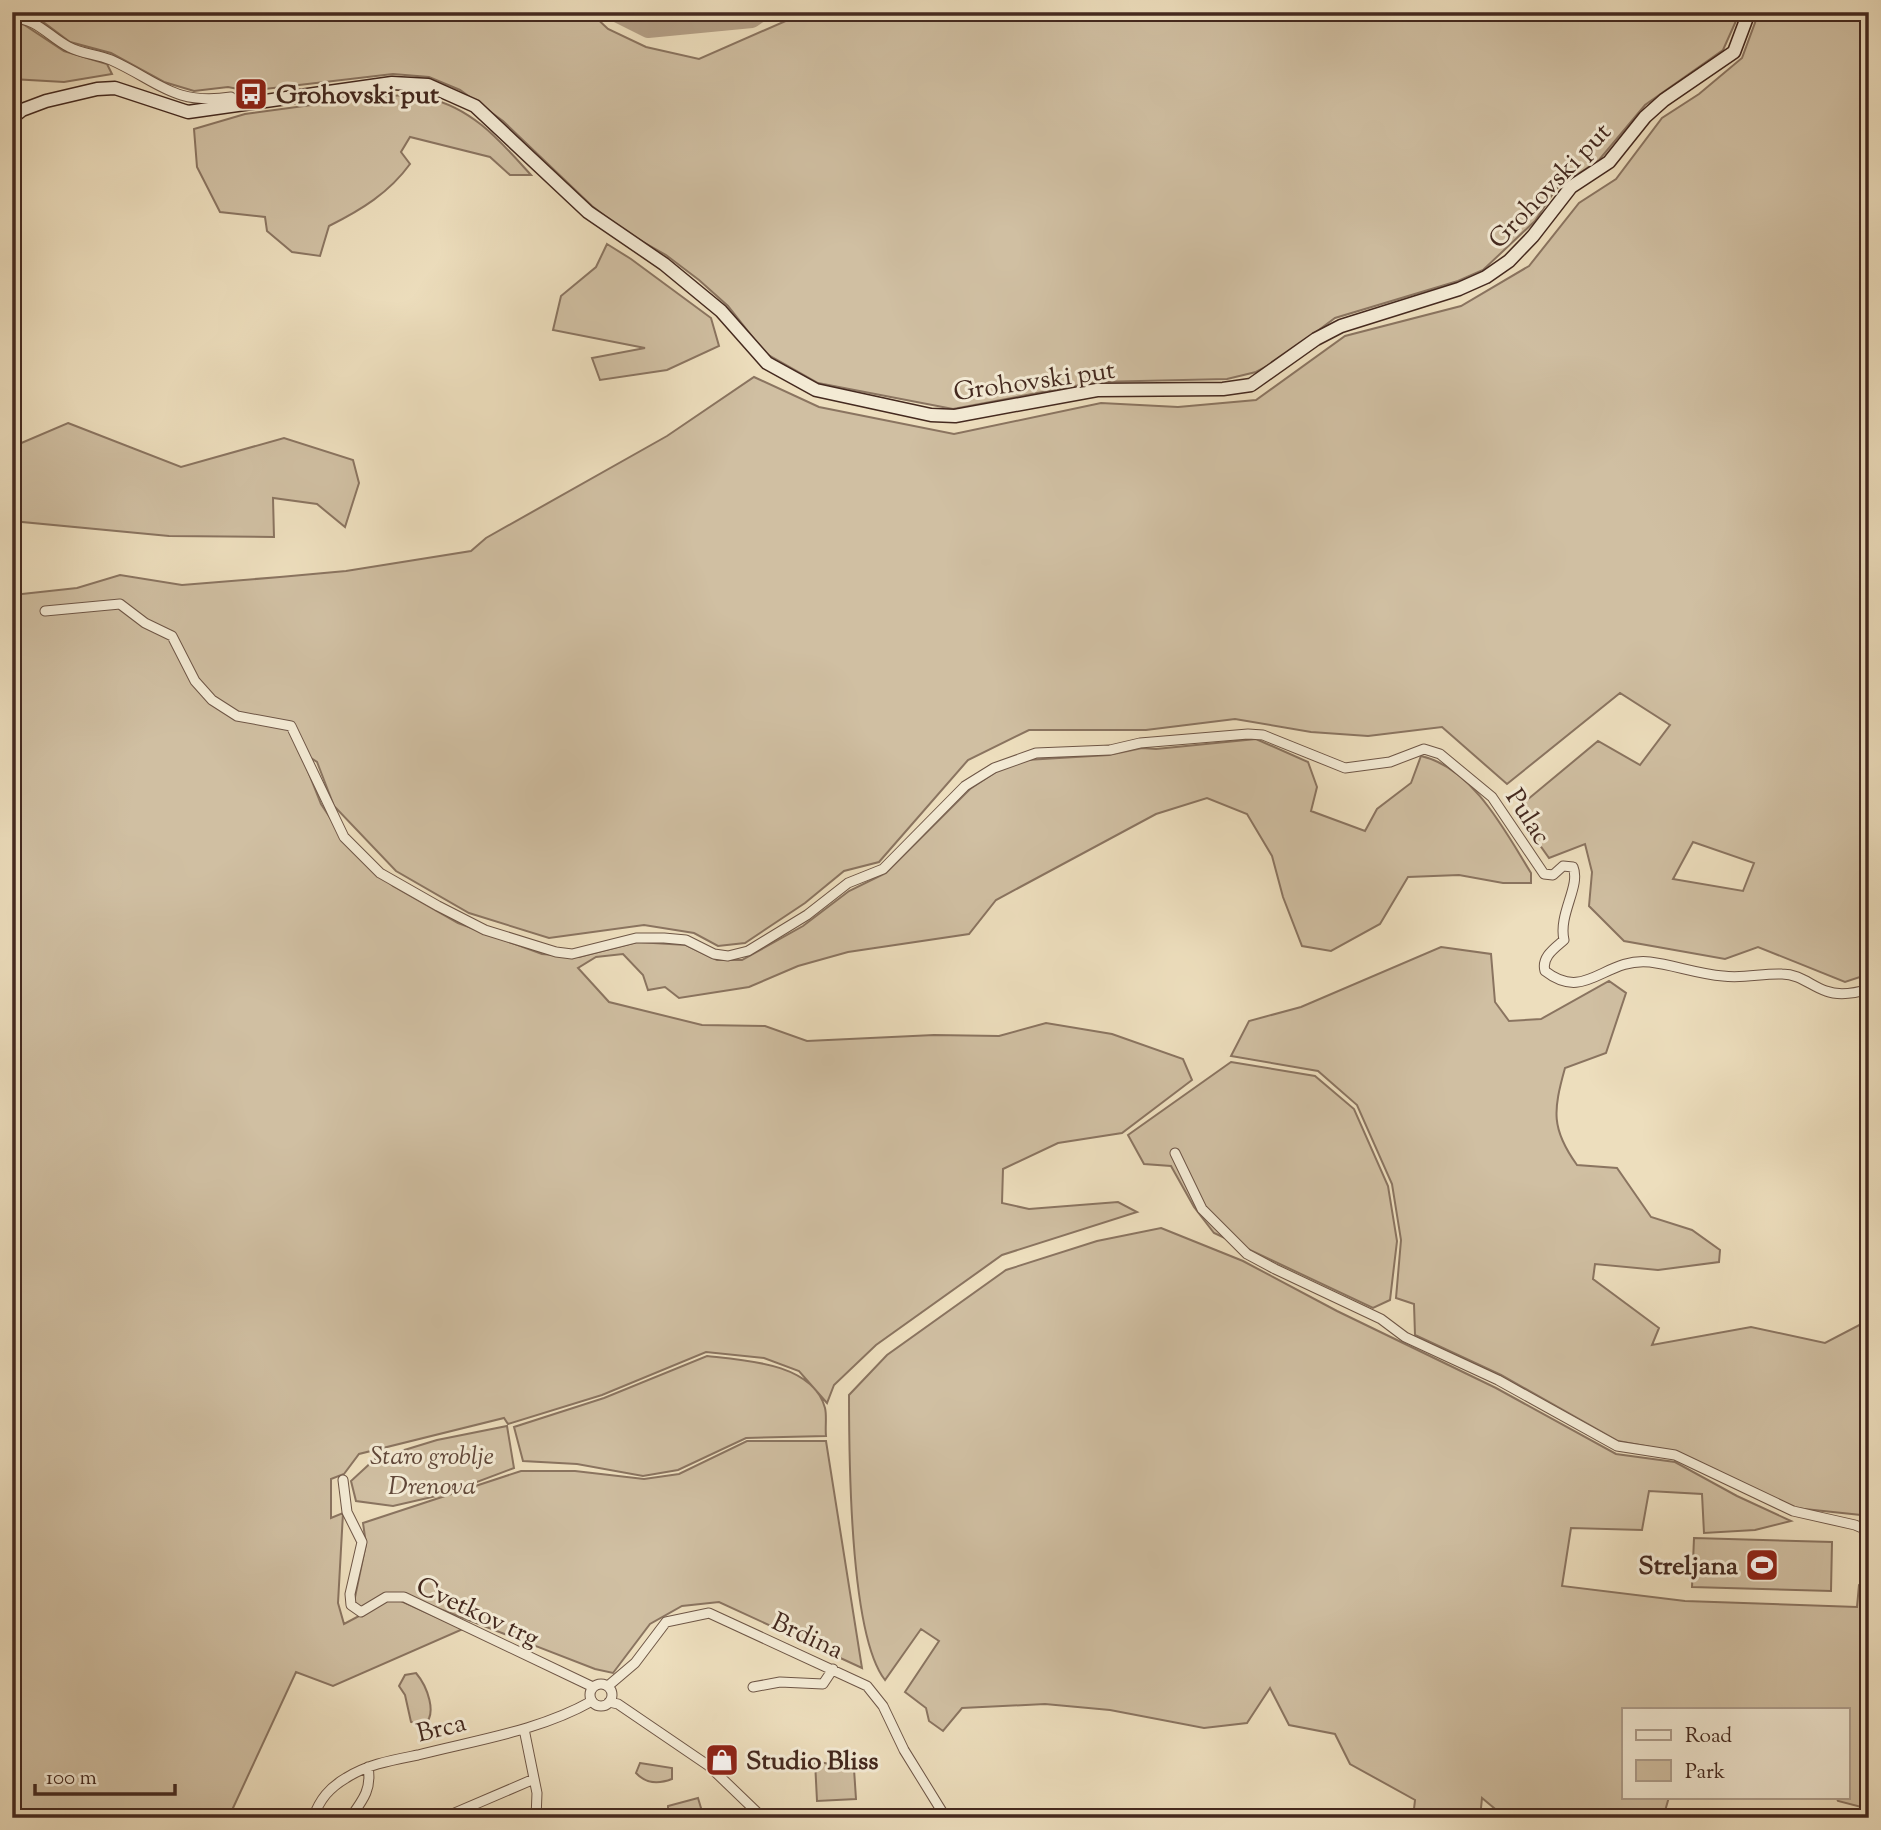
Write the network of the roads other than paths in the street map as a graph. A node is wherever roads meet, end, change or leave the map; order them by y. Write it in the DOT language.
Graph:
graph roads {
  1 [pos="1749,12"];
  2 [pos="12,18"];
  3 [pos="241,105"];
  4 [pos="12,117"];
  5 [pos="45,611"];
  6 [pos="1869,989"];
  7 [pos="1175,1153"];
  8 [pos="343,1480"];
  9 [pos="1869,1531"];
  10 [pos="833,1669"];
  11 [pos="608,1686"];
  12 [pos="593,1687"];
  13 [pos="753,1687"];
  14 [pos="592,1701"];
  15 [pos="609,1702"];
  16 [pos="524,1729"];
  17 [pos="368,1767"];
  18 [pos="534,1779"];
  19 [pos="313,1818"];
  20 [pos="351,1818"];
  21 [pos="443,1818"];
  22 [pos="536,1818"];
  23 [pos="763,1818"];
  24 [pos="946,1818"];
  1 -- 3 [label="main road, Grohovski put"];
  2 -- 3 [label="street"];
  3 -- 4 [label="main road, Grohovski put"];
  5 -- 6 [label="street, Pulac"];
  7 -- 9 [label="street"];
  8 -- 12 [label="street, Cvetkov trg"];
  10 -- 11 [label="street, Brdina"];
  10 -- 13 [label="street"];
  10 -- 24 [label="street, Brdina"];
  11 -- 12 [label="street, Cvetkov trg"];
  11 -- 15 [label="street"];
  12 -- 14 [label="street"];
  14 -- 15 [label="street"];
  14 -- 16 [label="street, Brca"];
  15 -- 23 [label="street"];
  16 -- 17 [label="street, Brca"];
  16 -- 18 [label="street"];
  17 -- 19 [label="street, Brca"];
  17 -- 20 [label="street"];
  18 -- 21 [label="street"];
  18 -- 22 [label="street"];
}
